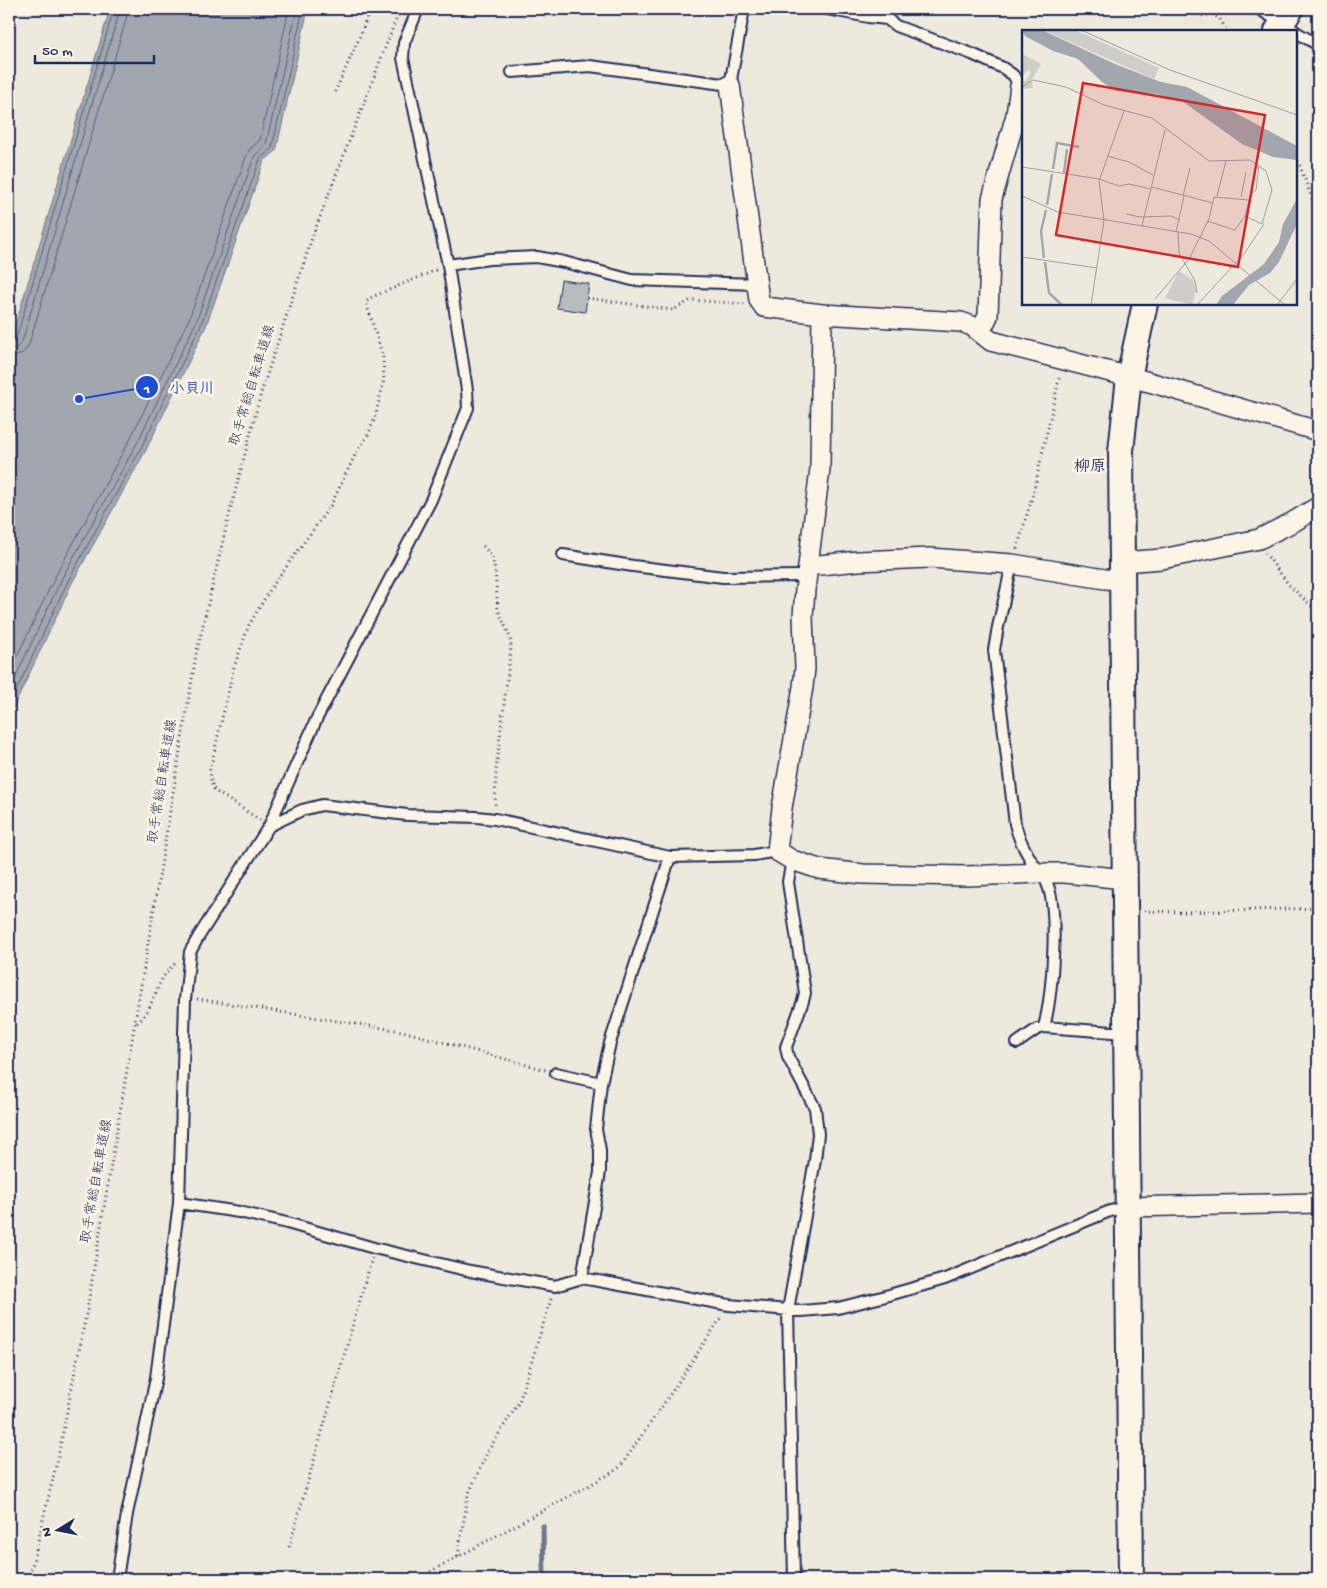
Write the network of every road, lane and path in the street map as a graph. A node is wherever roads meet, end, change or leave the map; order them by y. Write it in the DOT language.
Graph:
graph roads {
  1 [pos="370,9"];
  2 [pos="400,9"];
  3 [pos="418,9"];
  4 [pos="744,9"];
  5 [pos="827,9"];
  6 [pos="1195,9"];
  7 [pos="1259,9"];
  8 [pos="887,14"];
  9 [pos="1288,24"];
  10 [pos="1226,30"];
  11 [pos="1297,30"];
  12 [pos="1318,45"];
  13 [pos="512,72"];
  14 [pos="730,85"];
  15 [pos="1020,86"];
  16 [pos="335,92"];
  17 [pos="1297,159"];
  18 [pos="1318,214"];
  19 [pos="448,264"];
  20 [pos="756,284"];
  21 [pos="588,298"];
  22 [pos="1145,305"];
  23 [pos="764,307"];
  24 [pos="822,314"];
  25 [pos="979,331"];
  26 [pos="1063,360"];
  27 [pos="1129,377"];
  28 [pos="1318,431"];
  29 [pos="1318,507"];
  30 [pos="1259,539"];
  31 [pos="483,546"];
  32 [pos="563,554"];
  33 [pos="1012,564"];
  34 [pos="808,570"];
  35 [pos="1122,571"];
  36 [pos="1318,612"];
  37 [pos="494,819"];
  38 [pos="269,826"];
  39 [pos="785,856"];
  40 [pos="670,857"];
  41 [pos="1039,873"];
  42 [pos="1125,879"];
  43 [pos="1318,908"];
  44 [pos="1126,911"];
  45 [pos="190,952"];
  46 [pos="185,1000"];
  47 [pos="136,1024"];
  48 [pos="1044,1026"];
  49 [pos="1127,1033"];
  50 [pos="1017,1043"];
  51 [pos="556,1072"];
  52 [pos="601,1083"];
  53 [pos="179,1203"];
  54 [pos="1318,1203"];
  55 [pos="1127,1206"];
  56 [pos="374,1248"];
  57 [pos="582,1278"];
  58 [pos="556,1286"];
  59 [pos="729,1305"];
  60 [pos="788,1310"];
  61 [pos="289,1547"];
  62 [pos="458,1556"];
  63 [pos="28,1579"];
  64 [pos="117,1579"];
  65 [pos="417,1579"];
  66 [pos="794,1579"];
  67 [pos="1131,1579"];
  1 -- 16 [label="path"];
  2 -- 47 [label="path, 取手常総自転車道線"];
  3 -- 19 [label="lane"];
  4 -- 14 [label="lane"];
  5 -- 8 [label="lane"];
  6 -- 10 [label="path"];
  7 -- 9 [label="lane"];
  8 -- 15 [label="lane"];
  11 -- 12 [label="lane"];
  13 -- 14 [label="lane"];
  14 -- 20 [label="street"];
  15 -- 25 [label="street"];
  17 -- 18 [label="path"];
  19 -- 20 [label="lane"];
  19 -- 38 [label="lane"];
  19 -- 38 [label="path"];
  20 -- 23 [label="street"];
  21 -- 23 [label="path"];
  22 -- 27 [label="street"];
  23 -- 24 [label="street"];
  24 -- 25 [label="street"];
  24 -- 34 [label="street"];
  25 -- 26 [label="street"];
  26 -- 27 [label="street"];
  26 -- 33 [label="path"];
  27 -- 28 [label="street"];
  27 -- 35 [label="street"];
  29 -- 30 [label="street"];
  30 -- 35 [label="street"];
  30 -- 36 [label="path"];
  31 -- 37 [label="path"];
  32 -- 34 [label="lane"];
  33 -- 34 [label="street"];
  33 -- 35 [label="street"];
  33 -- 41 [label="lane"];
  34 -- 39 [label="street"];
  35 -- 42 [label="street"];
  37 -- 38 [label="lane"];
  37 -- 40 [label="lane"];
  38 -- 45 [label="lane"];
  39 -- 40 [label="lane"];
  39 -- 41 [label="street"];
  39 -- 60 [label="lane"];
  40 -- 52 [label="lane"];
  41 -- 42 [label="street"];
  41 -- 48 [label="lane"];
  42 -- 44 [label="street"];
  43 -- 44 [label="path"];
  44 -- 49 [label="street"];
  45 -- 46 [label="lane"];
  45 -- 47 [label="path"];
  46 -- 51 [label="path"];
  46 -- 53 [label="lane"];
  47 -- 63 [label="path, 取手常総自転車道線"];
  48 -- 49 [label="lane"];
  48 -- 50 [label="lane"];
  49 -- 55 [label="street"];
  51 -- 52 [label="lane"];
  52 -- 57 [label="lane"];
  53 -- 56 [label="lane"];
  53 -- 64 [label="lane"];
  54 -- 55 [label="street"];
  55 -- 60 [label="lane"];
  55 -- 67 [label="street"];
  56 -- 58 [label="lane"];
  56 -- 61 [label="path"];
  57 -- 58 [label="lane"];
  57 -- 59 [label="lane"];
  58 -- 62 [label="path"];
  59 -- 60 [label="lane"];
  59 -- 62 [label="path"];
  60 -- 66 [label="lane"];
  62 -- 65 [label="path"];
}
